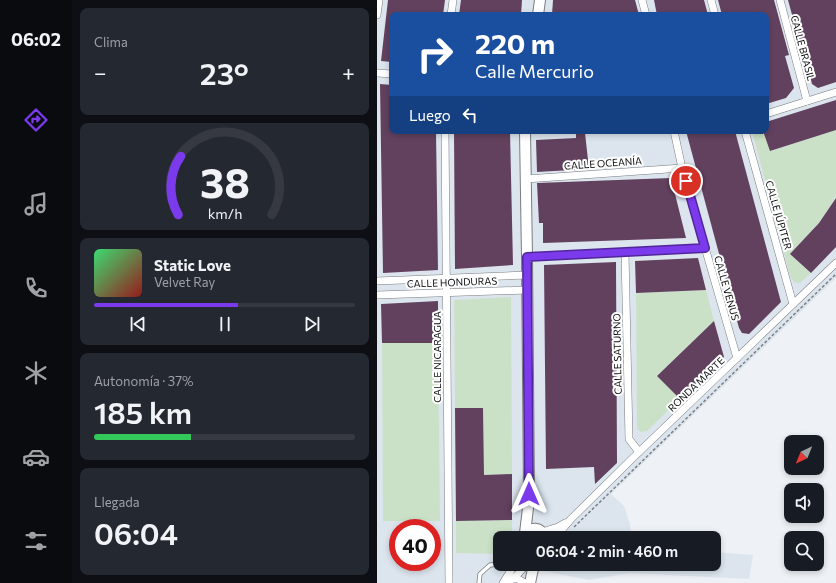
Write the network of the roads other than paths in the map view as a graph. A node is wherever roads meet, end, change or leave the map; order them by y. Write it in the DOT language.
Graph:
graph roads {
  1 [pos="379,0"];
  2 [pos="453,0"];
  3 [pos="540,0"];
  4 [pos="642,0"];
  5 [pos="711,0"];
  6 [pos="780,0"];
  7 [pos="451,12"];
  8 [pos="538,12"];
  9 [pos="645,12"];
  10 [pos="714,12"];
  11 [pos="377,15"];
  12 [pos="377,73"];
  13 [pos="389,74"];
  14 [pos="836,92"];
  15 [pos="807,101"];
  16 [pos="769,113"];
  17 [pos="445,134"];
  18 [pos="525,134"];
  19 [pos="675,134"];
  20 [pos="746,134"];
  21 [pos="682,168"];
  22 [pos="525,179"];
  23 [pos="705,248"];
  24 [pos="625,252"];
  25 [pos="527,257"];
  26 [pos="836,263"];
  27 [pos="527,275"];
  28 [pos="447,278"];
  29 [pos="377,281"];
  30 [pos="527,290"];
  31 [pos="447,292"];
  32 [pos="377,295"];
  33 [pos="793,304"];
  34 [pos="737,358"];
  35 [pos="639,452"];
  36 [pos="528,508"];
  37 [pos="571,520"];
  38 [pos="525,531"];
  39 [pos="540,531"];
  40 [pos="546,531"];
  41 [pos="562,531"];
  42 [pos="493,565"];
  43 [pos="511,571"];
  44 [pos="520,571"];
  45 [pos="528,571"];
  46 [pos="532,571"];
  47 [pos="509,581"];
  48 [pos="449,583"];
  49 [pos="479,583"];
  50 [pos="503,583"];
  51 [pos="525,583"];
  52 [pos="529,583"];
  1 -- 11 [label="street"];
  2 -- 7 [label="street"];
  3 -- 8 [label="street"];
  4 -- 9 [label="street"];
  5 -- 10 [label="street"];
  6 -- 15 [label="street, CALLE BRASIL"];
  12 -- 13 [label="street"];
  14 -- 15 [label="street"];
  15 -- 16 [label="street"];
  17 -- 28 [label="street, CALLE NICARAGUA"];
  18 -- 22 [label="street"];
  19 -- 21 [label="street, CALLE VENUS"];
  20 -- 33 [label="street, CALLE JÚPITER"];
  21 -- 22 [label="street, CALLE OCEANÍA"];
  21 -- 23 [label="street, CALLE VENUS"];
  22 -- 25 [label="street"];
  23 -- 24 [label="street"];
  23 -- 34 [label="street, CALLE VENUS"];
  24 -- 25 [label="street"];
  24 -- 35 [label="street, CALLE SATURNO"];
  25 -- 27 [label="street"];
  26 -- 33 [label="street, RONDA MARTE"];
  27 -- 28 [label="street, CALLE HONDURAS"];
  27 -- 30 [label="street"];
  28 -- 29 [label="street, CALLE HONDURAS"];
  28 -- 31 [label="street, CALLE NICARAGUA"];
  30 -- 31 [label="street, CALLE HONDURAS"];
  30 -- 36 [label="street"];
  31 -- 32 [label="street, CALLE HONDURAS"];
  31 -- 48 [label="street, CALLE NICARAGUA"];
  33 -- 34 [label="street, RONDA MARTE"];
  34 -- 35 [label="street, RONDA MARTE"];
  35 -- 37 [label="street, RONDA MARTE"];
  36 -- 38 [label="street"];
  36 -- 39 [label="street"];
  37 -- 40 [label="street, RONDA MARTE"];
  37 -- 41 [label="street, RONDA MARTE"];
  42 -- 49 [label="lane"];
  43 -- 50 [label="street"];
  44 -- 47 [label="street"];
  45 -- 52 [label="street"];
  46 -- 52 [label="street"];
  47 -- 51 [label="street"];
}
